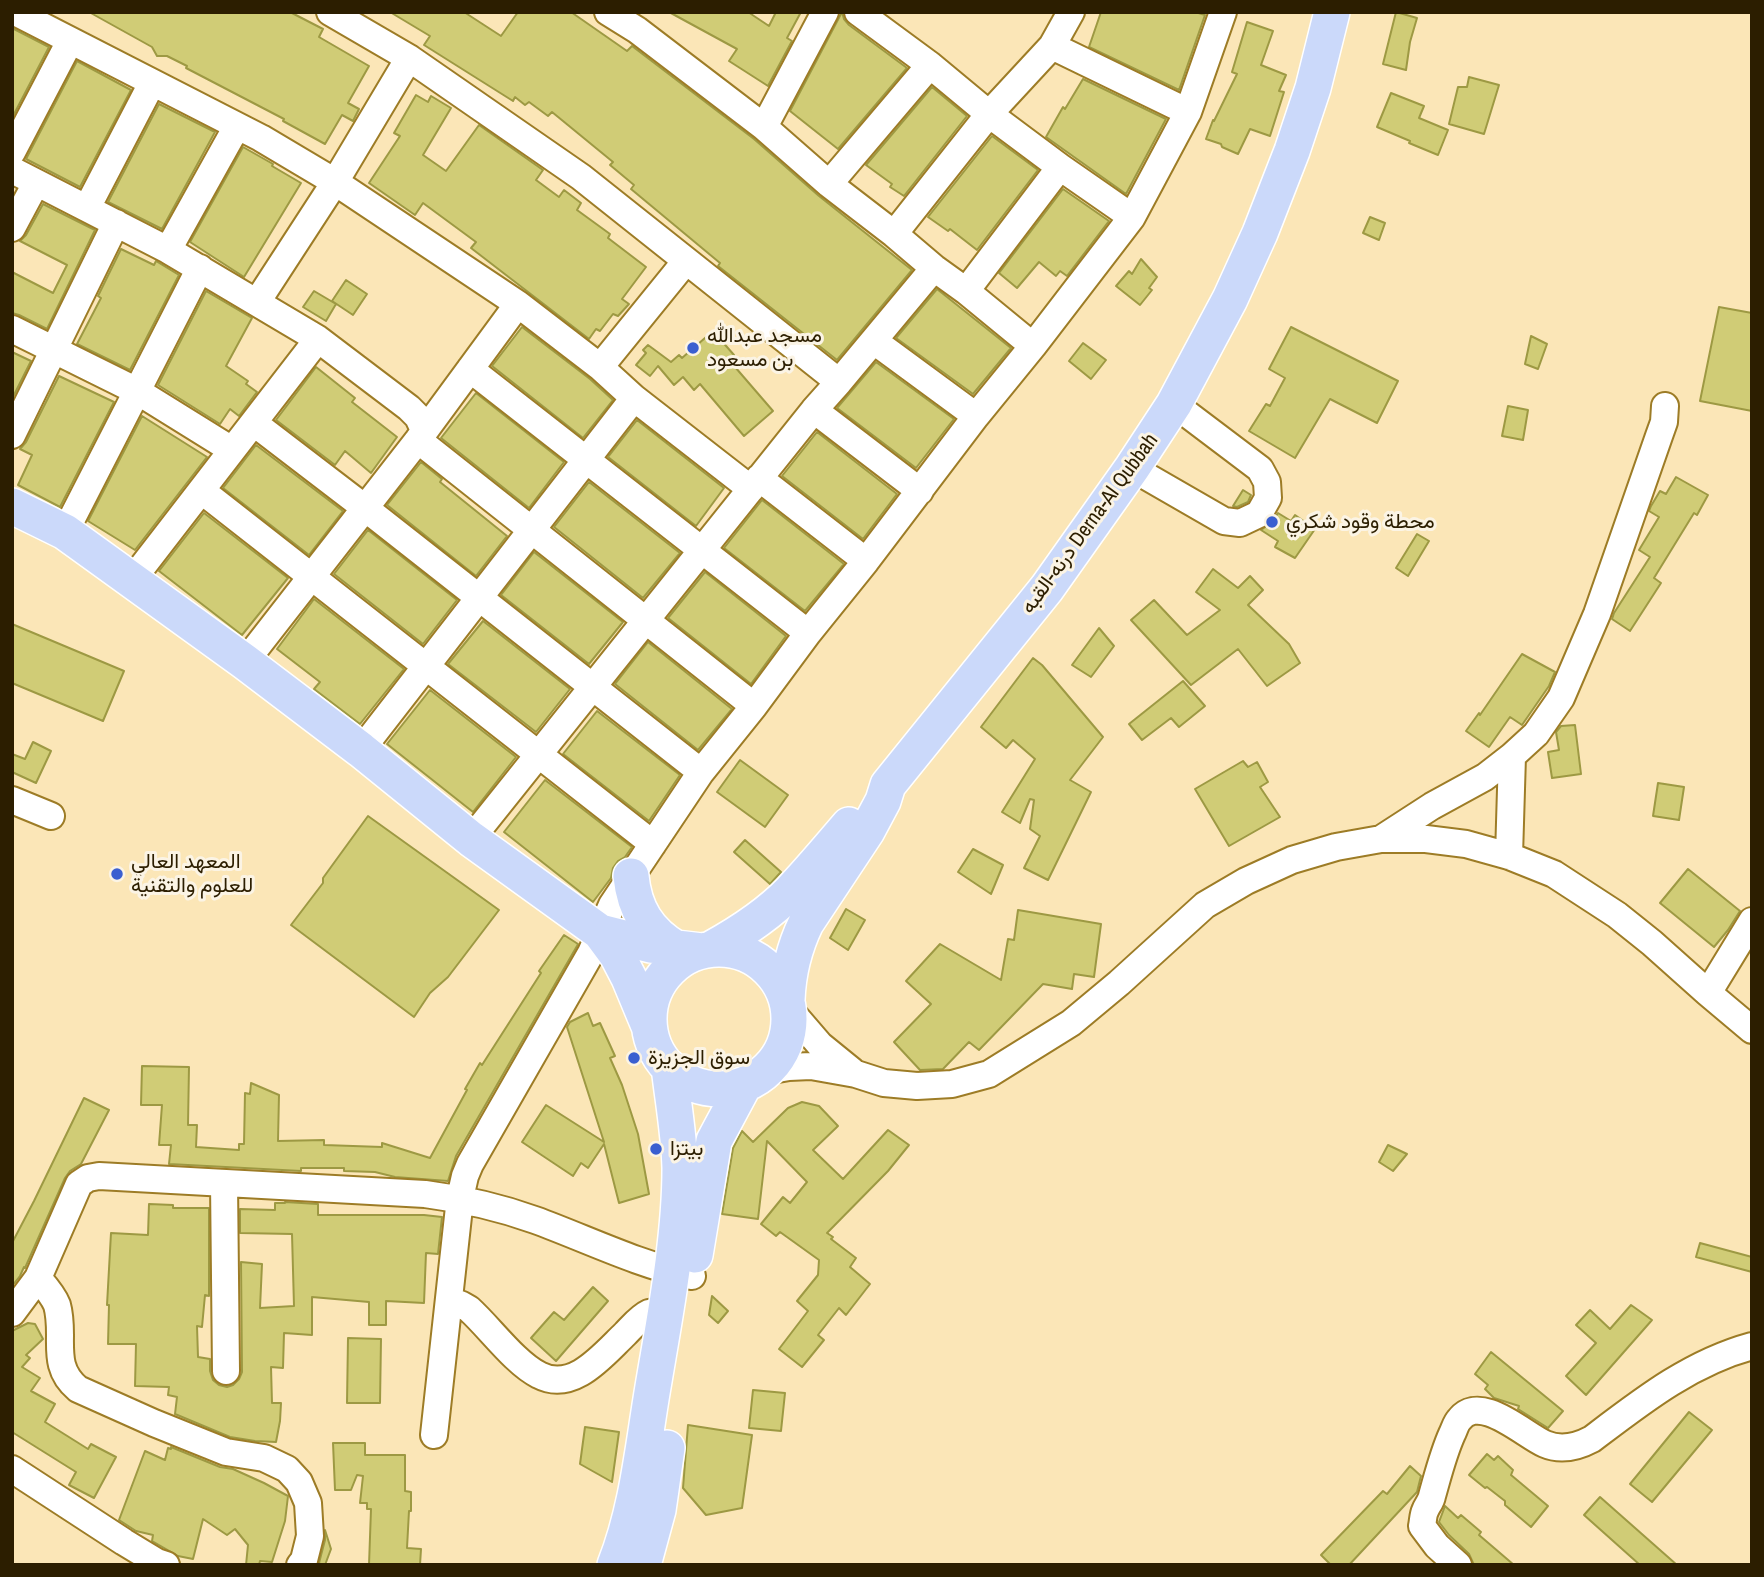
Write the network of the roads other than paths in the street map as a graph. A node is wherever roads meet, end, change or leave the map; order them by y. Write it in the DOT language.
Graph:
graph roads {
  1 [pos="16,12"];
  2 [pos="330,12"];
  3 [pos="608,12"];
  4 [pos="825,12"];
  5 [pos="858,12"];
  6 [pos="1223,12"];
  7 [pos="1332,12"];
  8 [pos="1067,14"];
  9 [pos="641,21"];
  10 [pos="71,41"];
  11 [pos="1052,46"];
  12 [pos="409,58"];
  13 [pos="930,65"];
  14 [pos="152,83"];
  15 [pos="1188,112"];
  16 [pos="989,114"];
  17 [pos="237,126"];
  18 [pos="764,127"];
  19 [pos="12,152"];
  20 [pos="1060,167"];
  21 [pos="12,170"];
  22 [pos="335,182"];
  23 [pos="36,183"];
  24 [pos="829,184"];
  25 [pos="87,208"];
  26 [pos="1132,217"];
  27 [pos="116,223"];
  28 [pos="12,228"];
  29 [pos="894,234"];
  30 [pos="168,250"];
  31 [pos="686,261"];
  32 [pos="200,268"];
  33 [pos="934,268"];
  34 [pos="966,290"];
  35 [pos="257,302"];
  36 [pos="518,304"];
  37 [pos="12,329"];
  38 [pos="318,339"];
  39 [pos="874,341"];
  40 [pos="1033,346"];
  41 [pos="54,350"];
  42 [pos="600,367"];
  43 [pos="470,369"];
  44 [pos="839,382"];
  45 [pos="137,391"];
  46 [pos="634,398"];
  47 [pos="1174,404"];
  48 [pos="1665,407"];
  49 [pos="814,410"];
  50 [pos="976,416"];
  51 [pos="254,423"];
  52 [pos="12,435"];
  53 [pos="421,435"];
  54 [pos="232,450"];
  55 [pos="587,459"];
  56 [pos="1132,468"];
  57 [pos="755,484"];
  58 [pos="202,491"];
  59 [pos="920,491"];
  60 [pos="12,506"];
  61 [pos="365,508"];
  62 [pos="532,530"];
  63 [pos="65,532"];
  64 [pos="702,550"];
  65 [pos="866,561"];
  66 [pos="311,577"];
  67 [pos="132,580"];
  68 [pos="479,598"];
  69 [pos="646,620"];
  70 [pos="808,633"];
  71 [pos="245,662"];
  72 [pos="425,667"];
  73 [pos="593,687"];
  74 [pos="754,706"];
  75 [pos="361,750"];
  76 [pos="538,755"];
  77 [pos="1511,756"];
  78 [pos="701,772"];
  79 [pos="888,785"];
  80 [pos="12,800"];
  81 [pos="51,816"];
  82 [pos="471,839"];
  83 [pos="1381,839"];
  84 [pos="653,844"];
  85 [pos="1509,856"];
  86 [pos="631,876"];
  87 [pos="1752,921"];
  88 [pos="600,932"];
  89 [pos="697,950"];
  90 [pos="1708,993"];
  91 [pos="788,1004"];
  92 [pos="649,1026"];
  93 [pos="1752,1030"];
  94 [pos="669,1068"];
  95 [pos="856,1074"];
  96 [pos="755,1078"];
  97 [pos="224,1183"];
  98 [pos="460,1198"];
  99 [pos="682,1274"];
  100 [pos="38,1278"];
  101 [pos="449,1300"];
  102 [pos="665,1311"];
  103 [pos="12,1312"];
  104 [pos="1752,1346"];
  105 [pos="226,1371"];
  106 [pos="434,1435"];
  107 [pos="12,1469"];
  108 [pos="166,1565"];
  109 [pos="300,1565"];
  110 [pos="615,1565"];
  111 [pos="643,1565"];
  112 [pos="1458,1565"];
  1 -- 10 [label="street"];
  2 -- 12 [label="street"];
  3 -- 9 [label="street"];
  4 -- 18 [label="street"];
  5 -- 13 [label="street"];
  6 -- 15 [label="street"];
  7 -- 47 [label="main road, درنه-القبه Derna-Al Qubbah"];
  8 -- 11 [label="street"];
  9 -- 18 [label="street"];
  10 -- 14 [label="street"];
  10 -- 19 [label="street"];
  11 -- 15 [label="street"];
  11 -- 16 [label="street"];
  12 -- 22 [label="street"];
  12 -- 31 [label="street"];
  13 -- 16 [label="street"];
  13 -- 24 [label="street"];
  14 -- 17 [label="street"];
  14 -- 25 [label="street"];
  15 -- 26 [label="street"];
  16 -- 20 [label="street"];
  16 -- 29 [label="street"];
  17 -- 22 [label="street"];
  17 -- 30 [label="street"];
  18 -- 24 [label="street"];
  20 -- 26 [label="street"];
  20 -- 34 [label="street"];
  21 -- 23 [label="street"];
  22 -- 35 [label="street"];
  22 -- 36 [label="street"];
  23 -- 25 [label="street"];
  23 -- 28 [label="street"];
  24 -- 29 [label="street"];
  25 -- 27 [label="street"];
  26 -- 40 [label="street"];
  27 -- 30 [label="street"];
  27 -- 41 [label="street"];
  29 -- 33 [label="street"];
  30 -- 32 [label="street"];
  31 -- 42 [label="street"];
  31 -- 44 [label="street"];
  32 -- 35 [label="street"];
  32 -- 45 [label="street"];
  33 -- 34 [label="street"];
  33 -- 39 [label="street"];
  34 -- 40 [label="street"];
  35 -- 38 [label="street"];
  36 -- 42 [label="street"];
  36 -- 43 [label="street"];
  37 -- 41 [label="street"];
  38 -- 51 [label="street"];
  38 -- 53 [label="street"];
  39 -- 44 [label="street"];
  39 -- 50 [label="street"];
  40 -- 50 [label="street"];
  41 -- 45 [label="street"];
  41 -- 52 [label="street"];
  42 -- 46 [label="street"];
  43 -- 53 [label="street"];
  43 -- 55 [label="street"];
  44 -- 49 [label="street"];
  45 -- 54 [label="street"];
  45 -- 63 [label="street"];
  46 -- 55 [label="street"];
  46 -- 57 [label="street"];
  47 -- 56 [label="main road, درنه-القبه Derna-Al Qubbah"];
  47 -- 56 [label="street"];
  48 -- 77 [label="street"];
  49 -- 57 [label="street"];
  49 -- 59 [label="street"];
  50 -- 59 [label="street"];
  51 -- 54 [label="street"];
  51 -- 61 [label="street"];
  53 -- 61 [label="street"];
  53 -- 62 [label="street"];
  54 -- 58 [label="street"];
  55 -- 62 [label="street"];
  55 -- 64 [label="street"];
  56 -- 79 [label="main road, درنه-القبه Derna-Al Qubbah"];
  57 -- 64 [label="street"];
  57 -- 65 [label="street"];
  58 -- 66 [label="street"];
  58 -- 67 [label="street"];
  59 -- 65 [label="street"];
  60 -- 63 [label="main road"];
  61 -- 66 [label="street"];
  61 -- 68 [label="street"];
  62 -- 68 [label="street"];
  62 -- 69 [label="street"];
  63 -- 67 [label="main road"];
  64 -- 69 [label="street"];
  64 -- 70 [label="street"];
  65 -- 70 [label="street"];
  66 -- 71 [label="street"];
  66 -- 72 [label="street"];
  67 -- 71 [label="main road"];
  68 -- 72 [label="street"];
  68 -- 73 [label="street"];
  69 -- 73 [label="street"];
  69 -- 74 [label="street"];
  70 -- 74 [label="street"];
  71 -- 75 [label="main road"];
  72 -- 75 [label="street"];
  72 -- 76 [label="street"];
  73 -- 76 [label="street"];
  73 -- 78 [label="street"];
  74 -- 78 [label="street"];
  75 -- 82 [label="main road"];
  76 -- 82 [label="street"];
  76 -- 84 [label="street"];
  77 -- 83 [label="street"];
  77 -- 85 [label="street"];
  78 -- 84 [label="street"];
  79 -- 89 [label="main road"];
  79 -- 91 [label="main road, درنه-القبه Derna-Al Qubbah"];
  80 -- 81 [label="street"];
  82 -- 88 [label="main road"];
  83 -- 85 [label="street"];
  83 -- 95 [label="street"];
  84 -- 86 [label="street"];
  85 -- 90 [label="street"];
  86 -- 88 [label="street"];
  86 -- 89 [label="main road"];
  87 -- 90 [label="street"];
  88 -- 89 [label="main road"];
  88 -- 92 [label="main road"];
  88 -- 98 [label="street"];
  89 -- 91 [label="main road"];
  89 -- 92 [label="main road"];
  90 -- 93 [label="street"];
  91 -- 95 [label="street"];
  91 -- 96 [label="main road"];
  92 -- 94 [label="main road"];
  94 -- 96 [label="main road"];
  94 -- 99 [label="main road"];
  95 -- 96 [label="street"];
  96 -- 99 [label="main road"];
  97 -- 98 [label="street"];
  97 -- 100 [label="street"];
  97 -- 105 [label="street"];
  98 -- 99 [label="street"];
  98 -- 101 [label="street"];
  99 -- 102 [label="main road"];
  99 -- 111 [label="main road"];
  100 -- 103 [label="street"];
  100 -- 109 [label="street"];
  101 -- 102 [label="street"];
  101 -- 106 [label="street"];
  102 -- 110 [label="main road"];
  104 -- 112 [label="street"];
  107 -- 108 [label="street"];
}
